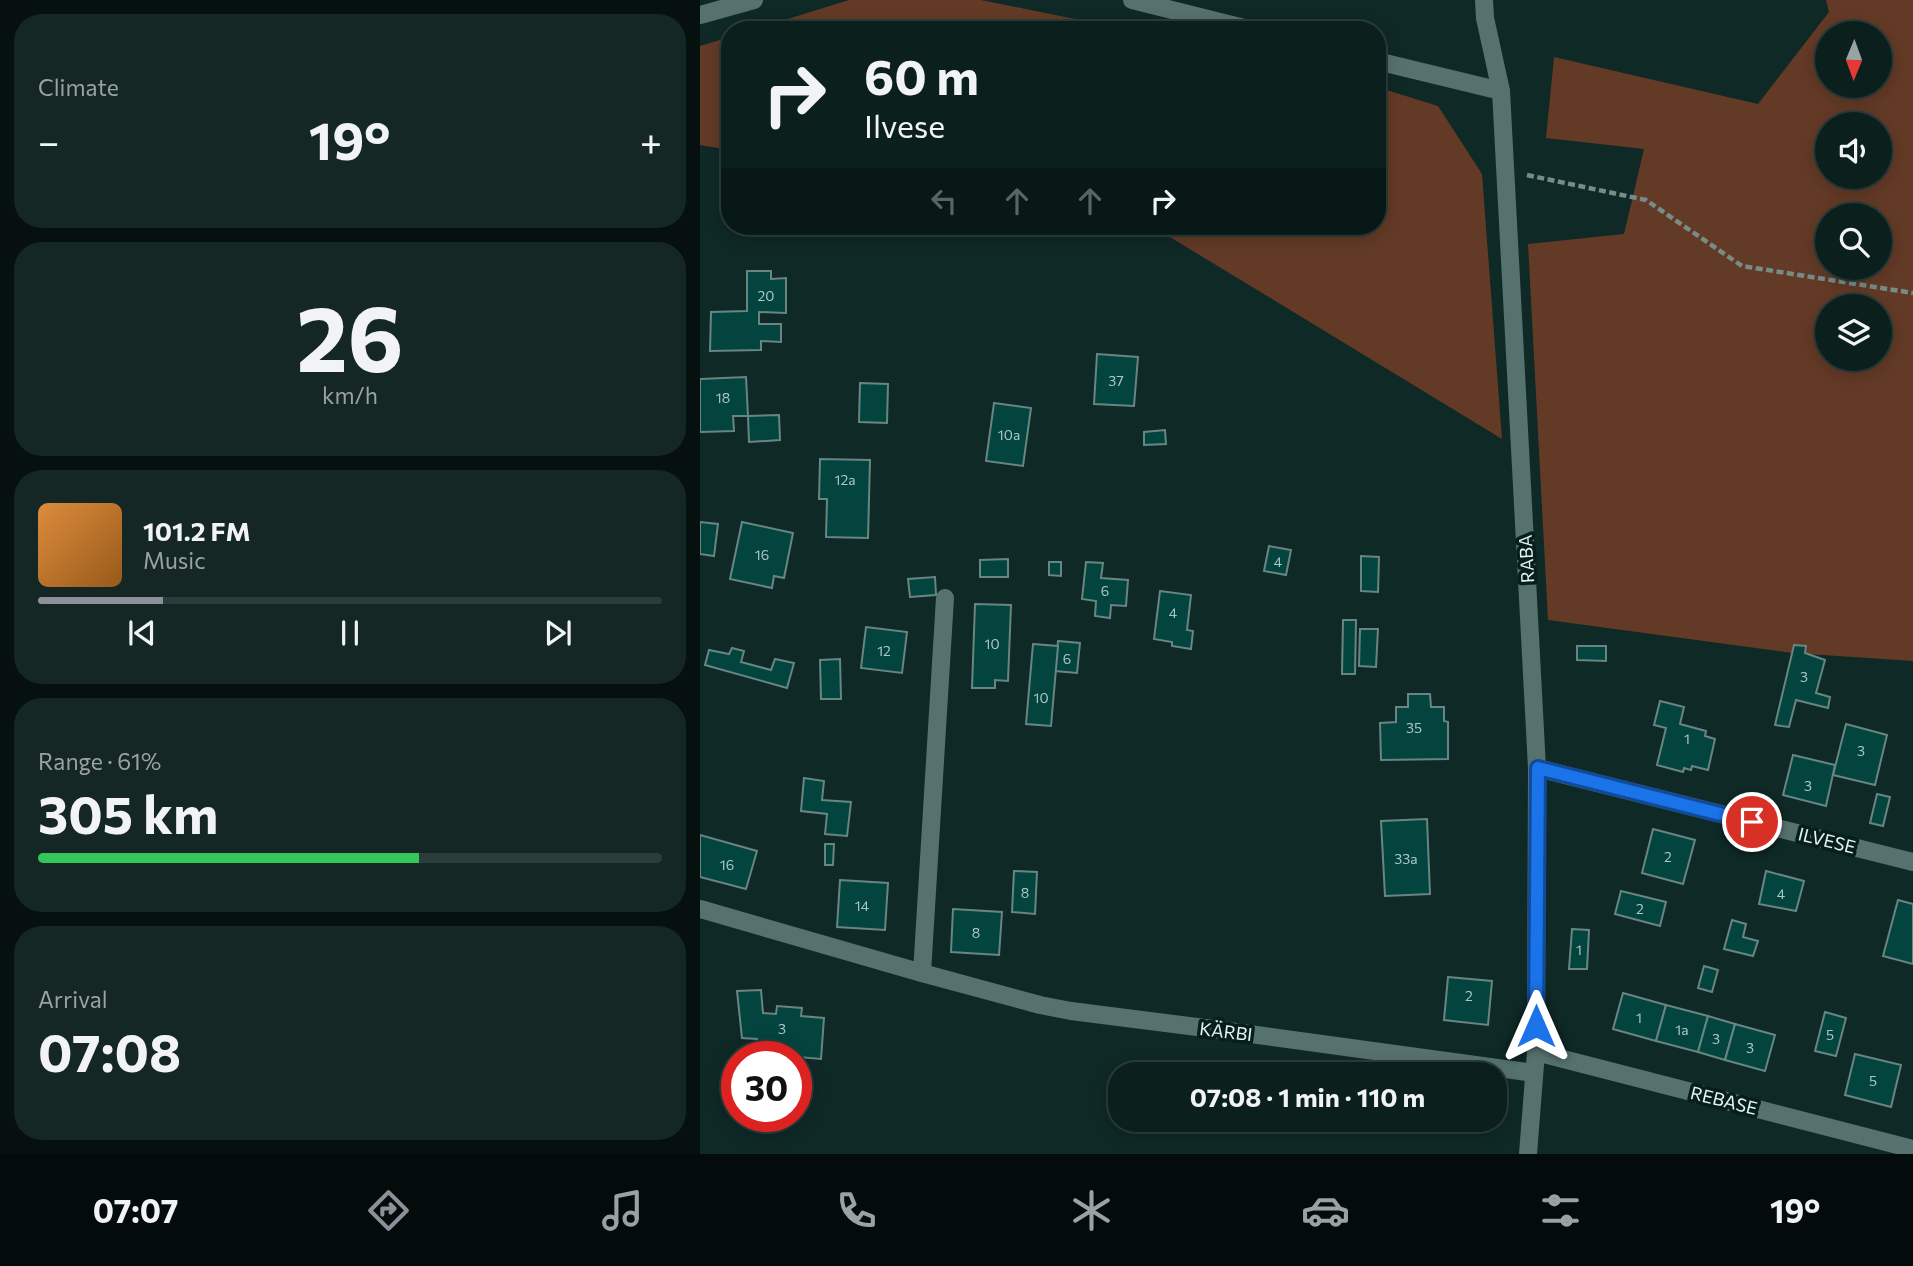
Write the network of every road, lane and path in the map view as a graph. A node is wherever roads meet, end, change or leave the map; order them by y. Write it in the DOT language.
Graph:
graph roads {
  1 [pos="754,0"];
  2 [pos="1132,0"];
  3 [pos="1484,0"];
  4 [pos="700,15"];
  5 [pos="1216,21"];
  6 [pos="1386,63"];
  7 [pos="1501,91"];
  8 [pos="1506,170"];
  9 [pos="1913,293"];
  10 [pos="945,598"];
  11 [pos="1538,768"];
  12 [pos="1913,862"];
  13 [pos="700,909"];
  14 [pos="922,973"];
  15 [pos="1536,1052"];
  16 [pos="1534,1073"];
  17 [pos="1913,1149"];
  18 [pos="1528,1154"];
  1 -- 4 [label="street"];
  2 -- 5 [label="street"];
  3 -- 7 [label="street, RABA"];
  6 -- 7 [label="street"];
  7 -- 8 [label="street, RABA"];
  8 -- 9 [label="path"];
  8 -- 11 [label="street, RABA"];
  10 -- 14 [label="street"];
  11 -- 12 [label="street, ILVESE"];
  11 -- 15 [label="street, RABA"];
  13 -- 14 [label="street, KÄRBI"];
  14 -- 16 [label="street, KÄRBI"];
  15 -- 16 [label="street, RABA"];
  15 -- 17 [label="street, REBASE"];
  16 -- 18 [label="street, RABA"];
}
